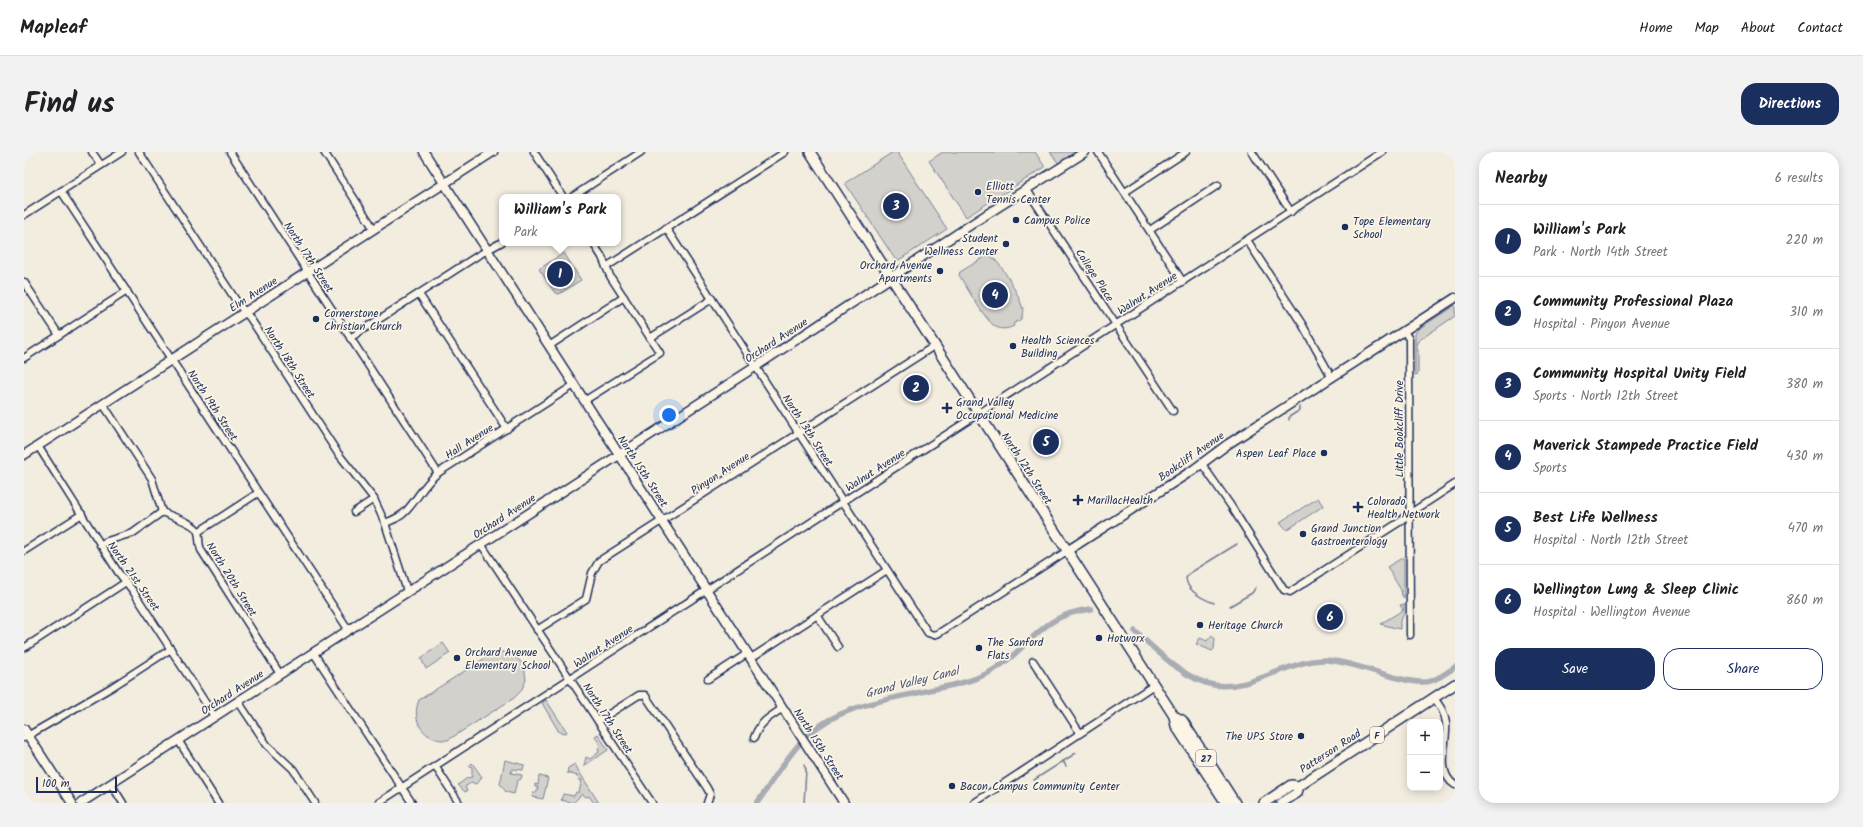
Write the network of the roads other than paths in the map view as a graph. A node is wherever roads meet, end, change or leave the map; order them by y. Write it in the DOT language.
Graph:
graph roads {
  1 [pos="92,152"];
  2 [pos="122,152"];
  3 [pos="139,152"];
  4 [pos="230,152"];
  5 [pos="324,152"];
  6 [pos="424,152"];
  7 [pos="494,152"];
  8 [pos="534,152"];
  9 [pos="641,152"];
  10 [pos="785,152"];
  11 [pos="810,152"];
  12 [pos="1085,152"];
  13 [pos="1098,152"];
  14 [pos="1186,152"];
  15 [pos="1252,152"];
  16 [pos="1382,152"];
  17 [pos="101,166"];
  18 [pos="444,183"];
  19 [pos="1218,185"];
  20 [pos="1027,190"];
  21 [pos="61,191"];
  22 [pos="1125,192"];
  23 [pos="561,194"];
  24 [pos="577,194"];
  25 [pos="1290,212"];
  26 [pos="24,215"];
  27 [pos="666,228"];
  28 [pos="374,229"];
  29 [pos="1150,230"];
  30 [pos="1247,240"];
  31 [pos="499,244"];
  32 [pos="595,246"];
  33 [pos="487,251"];
  34 [pos="606,267"];
  35 [pos="307,272"];
  36 [pos="890,278"];
  37 [pos="24,282"];
  38 [pos="1183,282"];
  39 [pos="127,291"];
  40 [pos="419,294"];
  41 [pos="624,297"];
  42 [pos="1455,298"];
  43 [pos="712,299"];
  44 [pos="246,311"];
  45 [pos="1116,325"];
  46 [pos="1404,331"];
  47 [pos="59,335"];
  48 [pos="350,338"];
  49 [pos="650,338"];
  50 [pos="549,346"];
  51 [pos="934,346"];
  52 [pos="24,358"];
  53 [pos="172,359"];
  54 [pos="756,367"];
  55 [pos="1332,378"];
  56 [pos="574,385"];
  57 [pos="584,401"];
  58 [pos="103,404"];
  59 [pos="1173,411"];
  60 [pos="978,414"];
  61 [pos="507,429"];
  62 [pos="799,434"];
  63 [pos="38,446"];
  64 [pos="24,454"];
  65 [pos="620,455"];
  66 [pos="1202,464"];
  67 [pos="438,473"];
  68 [pos="1455,484"];
  69 [pos="258,493"];
  70 [pos="374,499"];
  71 [pos="843,502"];
  72 [pos="162,512"];
  73 [pos="354,512"];
  74 [pos="82,514"];
  75 [pos="1409,514"];
  76 [pos="663,522"];
  77 [pos="385,523"];
  78 [pos="198,532"];
  79 [pos="481,544"];
  80 [pos="100,545"];
  81 [pos="24,551"];
  82 [pos="1067,551"];
  83 [pos="887,570"];
  84 [pos="126,582"];
  85 [pos="707,590"];
  86 [pos="407,591"];
  87 [pos="817,615"];
  88 [pos="348,629"];
  89 [pos="537,630"];
  90 [pos="939,633"];
  91 [pos="1410,635"];
  92 [pos="838,647"];
  93 [pos="24,648"];
  94 [pos="171,649"];
  95 [pos="313,652"];
  96 [pos="750,655"];
  97 [pos="1033,661"];
  98 [pos="280,674"];
  99 [pos="571,679"];
  100 [pos="708,679"];
  101 [pos="1455,684"];
  102 [pos="1154,685"];
  103 [pos="1434,698"];
  104 [pos="238,701"];
  105 [pos="783,708"];
  106 [pos="214,716"];
  107 [pos="598,721"];
  108 [pos="1080,733"];
  109 [pos="25,734"];
  110 [pos="754,738"];
  111 [pos="178,740"];
  112 [pos="435,766"];
  113 [pos="1207,767"];
  114 [pos="111,784"];
  115 [pos="1455,785"];
  116 [pos="1299,786"];
  117 [pos="402,788"];
  118 [pos="72,803"];
  119 [pos="81,803"];
  120 [pos="124,803"];
  121 [pos="218,803"];
  122 [pos="315,803"];
  123 [pos="378,803"];
  124 [pos="412,803"];
  125 [pos="459,803"];
  126 [pos="652,803"];
  127 [pos="707,803"];
  128 [pos="844,803"];
  129 [pos="974,803"];
  130 [pos="1226,803"];
  131 [pos="1235,803"];
  132 [pos="1264,803"];
  133 [pos="1281,803"];
  1 -- 17 [label="street"];
  2 -- 17 [label="street"];
  3 -- 44 [label="street, North 18th Street"];
  4 -- 35 [label="street, North 17th Street"];
  5 -- 28 [label="street"];
  6 -- 18 [label="street, North 15th Street"];
  7 -- 18 [label="street, Elm Avenue"];
  8 -- 23 [label="street"];
  9 -- 24 [label="street"];
  10 -- 27 [label="street"];
  11 -- 36 [label="main road, North 12th Street / 27"];
  12 -- 20 [label="street, Orchard Avenue"];
  13 -- 22 [label="street"];
  14 -- 22 [label="street"];
  15 -- 25 [label="street"];
  16 -- 25 [label="street, Walnut Avenue"];
  17 -- 21 [label="street"];
  18 -- 28 [label="street, Elm Avenue"];
  18 -- 33 [label="street, North 15th Street"];
  19 -- 29 [label="street"];
  20 -- 36 [label="street, Orchard Avenue"];
  20 -- 45 [label="street, College Place"];
  21 -- 26 [label="street"];
  21 -- 39 [label="street, North 19th Street"];
  22 -- 29 [label="street"];
  25 -- 30 [label="street, Walnut Avenue"];
  27 -- 34 [label="street"];
  27 -- 43 [label="street, North 13th Street"];
  28 -- 35 [label="street, Elm Avenue"];
  29 -- 38 [label="street"];
  30 -- 38 [label="street, Walnut Avenue"];
  30 -- 55 [label="street"];
  31 -- 33 [label="street"];
  32 -- 34 [label="street"];
  33 -- 40 [label="street"];
  33 -- 50 [label="street, North 15th Street"];
  34 -- 41 [label="street"];
  35 -- 44 [label="street, Elm Avenue"];
  35 -- 48 [label="street, North 17th Street"];
  36 -- 51 [label="main road, North 12th Street / 27"];
  36 -- 54 [label="street, Orchard Avenue"];
  37 -- 47 [label="street"];
  38 -- 45 [label="street, Walnut Avenue"];
  39 -- 47 [label="street"];
  39 -- 53 [label="street, North 19th Street"];
  40 -- 48 [label="street"];
  40 -- 61 [label="street"];
  41 -- 49 [label="street"];
  41 -- 50 [label="street"];
  42 -- 46 [label="street, Bookcliff Avenue"];
  43 -- 49 [label="street"];
  43 -- 54 [label="street, North 13th Street"];
  44 -- 53 [label="street, Elm Avenue"];
  44 -- 70 [label="street, North 18th Street"];
  45 -- 59 [label="street, College Place"];
  45 -- 60 [label="street, Walnut Avenue"];
  46 -- 55 [label="street, Bookcliff Avenue"];
  46 -- 75 [label="street, Little Bookcliff Drive"];
  47 -- 52 [label="street"];
  48 -- 67 [label="street, North 17th Street"];
  49 -- 57 [label="street"];
  50 -- 56 [label="street, North 15th Street"];
  51 -- 60 [label="main road, North 12th Street / 27"];
  51 -- 62 [label="street, Pinyon Avenue"];
  53 -- 58 [label="street, Elm Avenue"];
  53 -- 69 [label="street, North 19th Street"];
  54 -- 62 [label="street, North 13th Street"];
  54 -- 65 [label="street, Orchard Avenue"];
  55 -- 66 [label="street, Bookcliff Avenue"];
  56 -- 57 [label="street, North 15th Street"];
  56 -- 61 [label="street, Hall Avenue"];
  57 -- 65 [label="street, North 15th Street"];
  58 -- 63 [label="street, Elm Avenue"];
  58 -- 72 [label="street"];
  60 -- 71 [label="street, Walnut Avenue"];
  60 -- 82 [label="main road, North 12th Street / 27"];
  61 -- 67 [label="street, Hall Avenue"];
  62 -- 71 [label="street, North 13th Street"];
  62 -- 76 [label="street, Pinyon Avenue"];
  63 -- 64 [label="street, Elm Avenue"];
  63 -- 74 [label="street, North 21st Street"];
  65 -- 76 [label="street, North 15th Street"];
  65 -- 79 [label="street, Orchard Avenue"];
  66 -- 75 [label="street"];
  66 -- 82 [label="street, Bookcliff Avenue"];
  67 -- 77 [label="street, Hall Avenue"];
  68 -- 75 [label="street"];
  69 -- 78 [label="street"];
  69 -- 88 [label="street, North 19th Street"];
  70 -- 73 [label="street"];
  70 -- 77 [label="street, North 18th Street"];
  71 -- 83 [label="street, North 13th Street"];
  71 -- 85 [label="street, Walnut Avenue"];
  72 -- 78 [label="street, North 20th Street"];
  72 -- 80 [label="street"];
  74 -- 80 [label="street, North 21st Street"];
  74 -- 81 [label="street"];
  75 -- 91 [label="street, Little Bookcliff Drive"];
  76 -- 85 [label="street, North 15th Street"];
  76 -- 89 [label="street, Pinyon Avenue"];
  77 -- 86 [label="street, North 18th Street"];
  78 -- 98 [label="street, North 20th Street"];
  79 -- 86 [label="street, Orchard Avenue"];
  79 -- 89 [label="street, North 17th Street"];
  80 -- 84 [label="street, North 21st Street"];
  82 -- 90 [label="street, Bookcliff Avenue"];
  82 -- 102 [label="main road, North 12th Street / 27"];
  83 -- 87 [label="street"];
  83 -- 90 [label="street, North 13th Street"];
  84 -- 93 [label="street"];
  84 -- 94 [label="street, North 21st Street"];
  85 -- 96 [label="street, North 15th Street"];
  85 -- 99 [label="street, Walnut Avenue"];
  86 -- 88 [label="street, Orchard Avenue"];
  87 -- 92 [label="street"];
  87 -- 96 [label="street"];
  88 -- 95 [label="street, Orchard Avenue"];
  89 -- 99 [label="street, North 17th Street"];
  94 -- 106 [label="street, North 21st Street"];
  94 -- 109 [label="street"];
  95 -- 98 [label="street, Orchard Avenue"];
  95 -- 117 [label="street"];
  96 -- 100 [label="street"];
  96 -- 105 [label="street, North 15th Street"];
  97 -- 108 [label="street"];
  98 -- 104 [label="street, Orchard Avenue"];
  99 -- 107 [label="street, North 17th Street"];
  99 -- 112 [label="street, Walnut Avenue"];
  101 -- 103 [label="main road, Patterson Road / F"];
  102 -- 108 [label="street"];
  102 -- 113 [label="main road, North 12th Street / 27"];
  103 -- 115 [label="street"];
  103 -- 116 [label="main road, Patterson Road / F"];
  104 -- 106 [label="street, Orchard Avenue"];
  104 -- 122 [label="street"];
  105 -- 110 [label="street"];
  105 -- 128 [label="street, North 15th Street"];
  106 -- 111 [label="street, Orchard Avenue"];
  107 -- 126 [label="street, North 17th Street"];
  107 -- 127 [label="street"];
  108 -- 129 [label="street"];
  109 -- 118 [label="street"];
  111 -- 114 [label="street, Orchard Avenue"];
  111 -- 121 [label="street"];
  112 -- 117 [label="street, Walnut Avenue"];
  112 -- 125 [label="street"];
  113 -- 130 [label="main road, North 12th Street / 27"];
  113 -- 131 [label="main road, North 12th Street / 27"];
  114 -- 119 [label="street, Orchard Avenue"];
  114 -- 120 [label="street"];
  116 -- 132 [label="main road, Patterson Road / F"];
  116 -- 133 [label="main road, Patterson Road / F"];
  117 -- 123 [label="street, Walnut Avenue"];
  117 -- 124 [label="street"];
}
